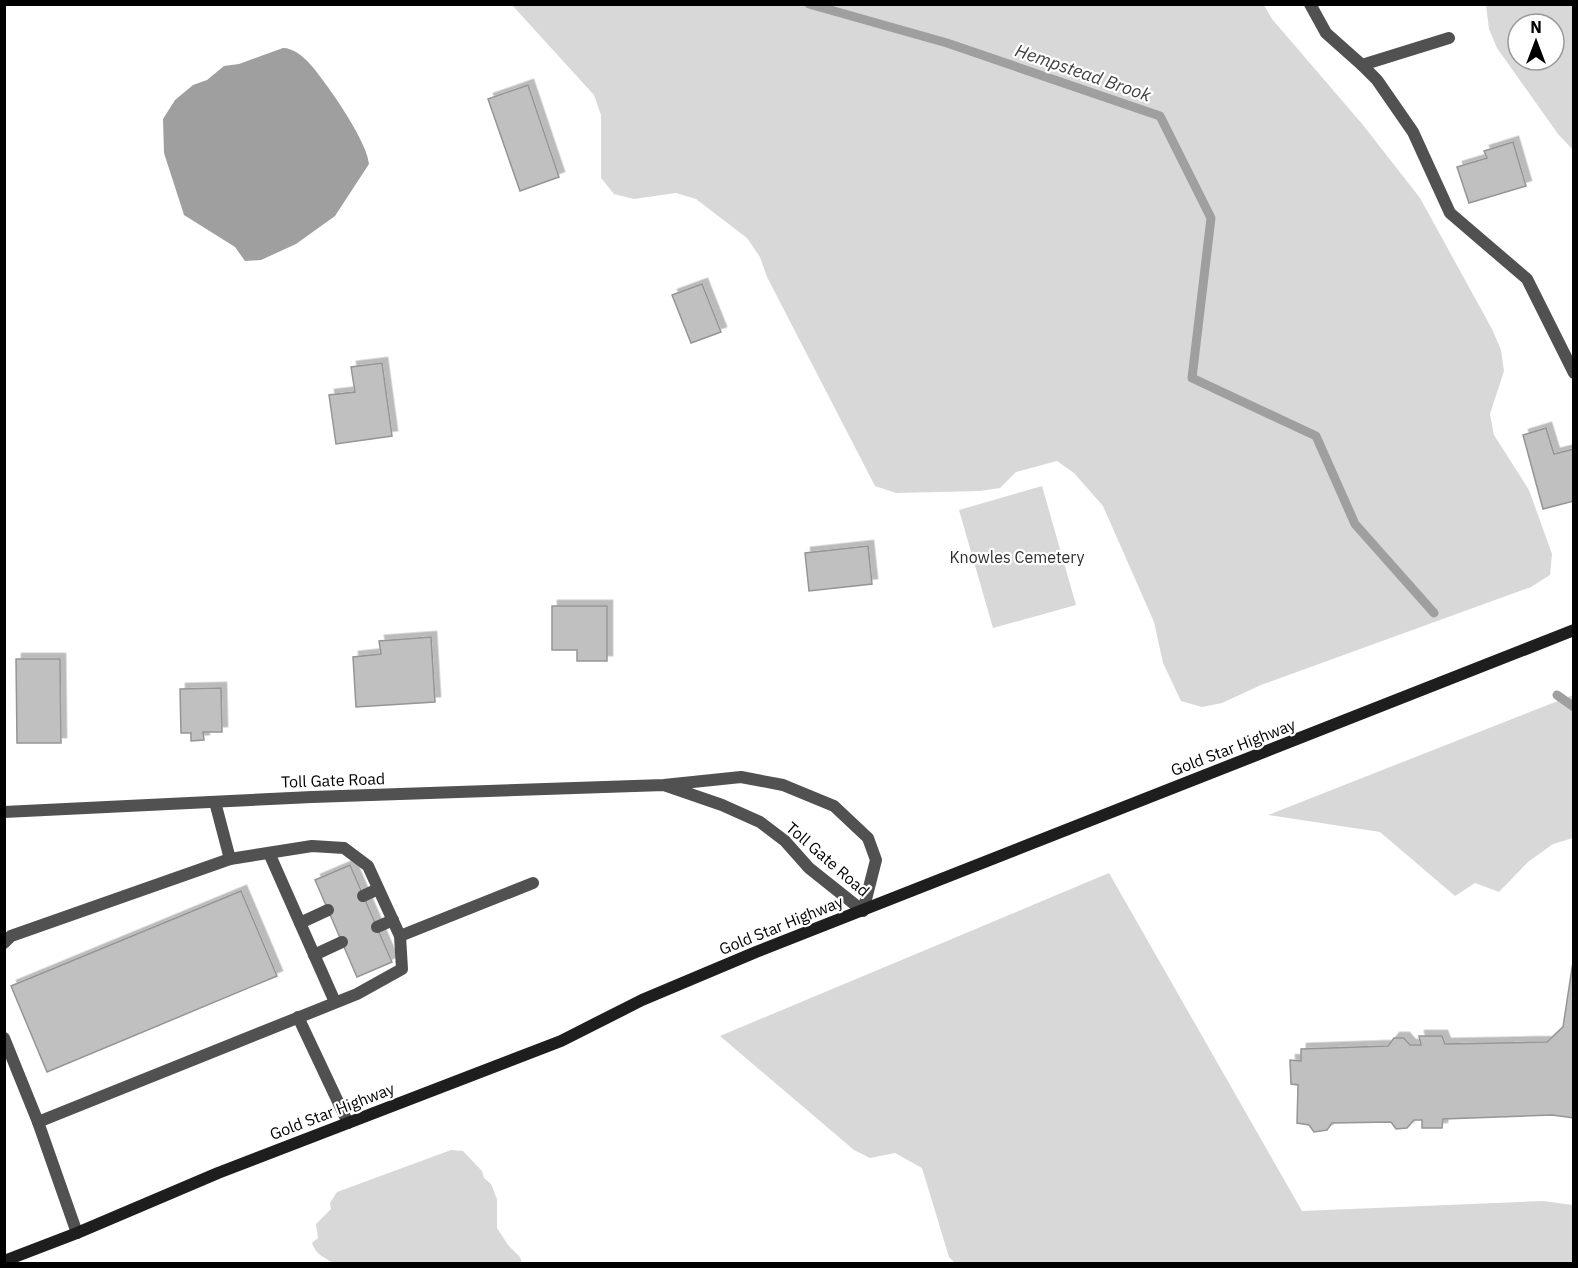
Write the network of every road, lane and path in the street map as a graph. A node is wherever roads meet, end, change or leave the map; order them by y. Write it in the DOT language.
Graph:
graph roads {
  1 [pos="1310,4"];
  2 [pos="1449,38"];
  3 [pos="1362,65"];
  4 [pos="1574,373"];
  5 [pos="1574,630"];
  6 [pos="664,785"];
  7 [pos="215,802"];
  8 [pos="4,812"];
  9 [pos="269,853"];
  10 [pos="230,859"];
  11 [pos="533,883"];
  12 [pos="378,889"];
  13 [pos="363,896"];
  14 [pos="328,910"];
  15 [pos="863,911"];
  16 [pos="393,920"];
  17 [pos="300,922"];
  18 [pos="377,927"];
  19 [pos="400,936"];
  20 [pos="8,939"];
  21 [pos="342,942"];
  22 [pos="314,955"];
  23 [pos="335,1002"];
  24 [pos="298,1017"];
  25 [pos="4,1038"];
  26 [pos="38,1122"];
  27 [pos="348,1123"];
  28 [pos="77,1233"];
  29 [pos="4,1261"];
  1 -- 3 [label="street"];
  2 -- 3 [label="street"];
  3 -- 4 [label="street"];
  5 -- 15 [label="main road, Gold Star Highway"];
  6 -- 7 [label="street, Toll Gate Road"];
  6 -- 15 [label="street, Toll Gate Road"];
  6 -- 15 [label="street, Toll Gate Road"];
  7 -- 8 [label="street, Toll Gate Road"];
  7 -- 10 [label="street"];
  9 -- 10 [label="street"];
  9 -- 12 [label="street"];
  9 -- 17 [label="street"];
  10 -- 20 [label="street"];
  11 -- 19 [label="street"];
  12 -- 13 [label="street"];
  12 -- 16 [label="street"];
  14 -- 17 [label="street"];
  15 -- 27 [label="main road, Gold Star Highway"];
  16 -- 18 [label="street"];
  16 -- 19 [label="street"];
  17 -- 22 [label="street"];
  19 -- 23 [label="street"];
  21 -- 22 [label="street"];
  22 -- 23 [label="street"];
  23 -- 24 [label="street"];
  24 -- 26 [label="street"];
  24 -- 27 [label="street"];
  25 -- 26 [label="street"];
  26 -- 28 [label="street"];
  27 -- 28 [label="main road, Gold Star Highway"];
  28 -- 29 [label="main road, Gold Star Highway"];
}
